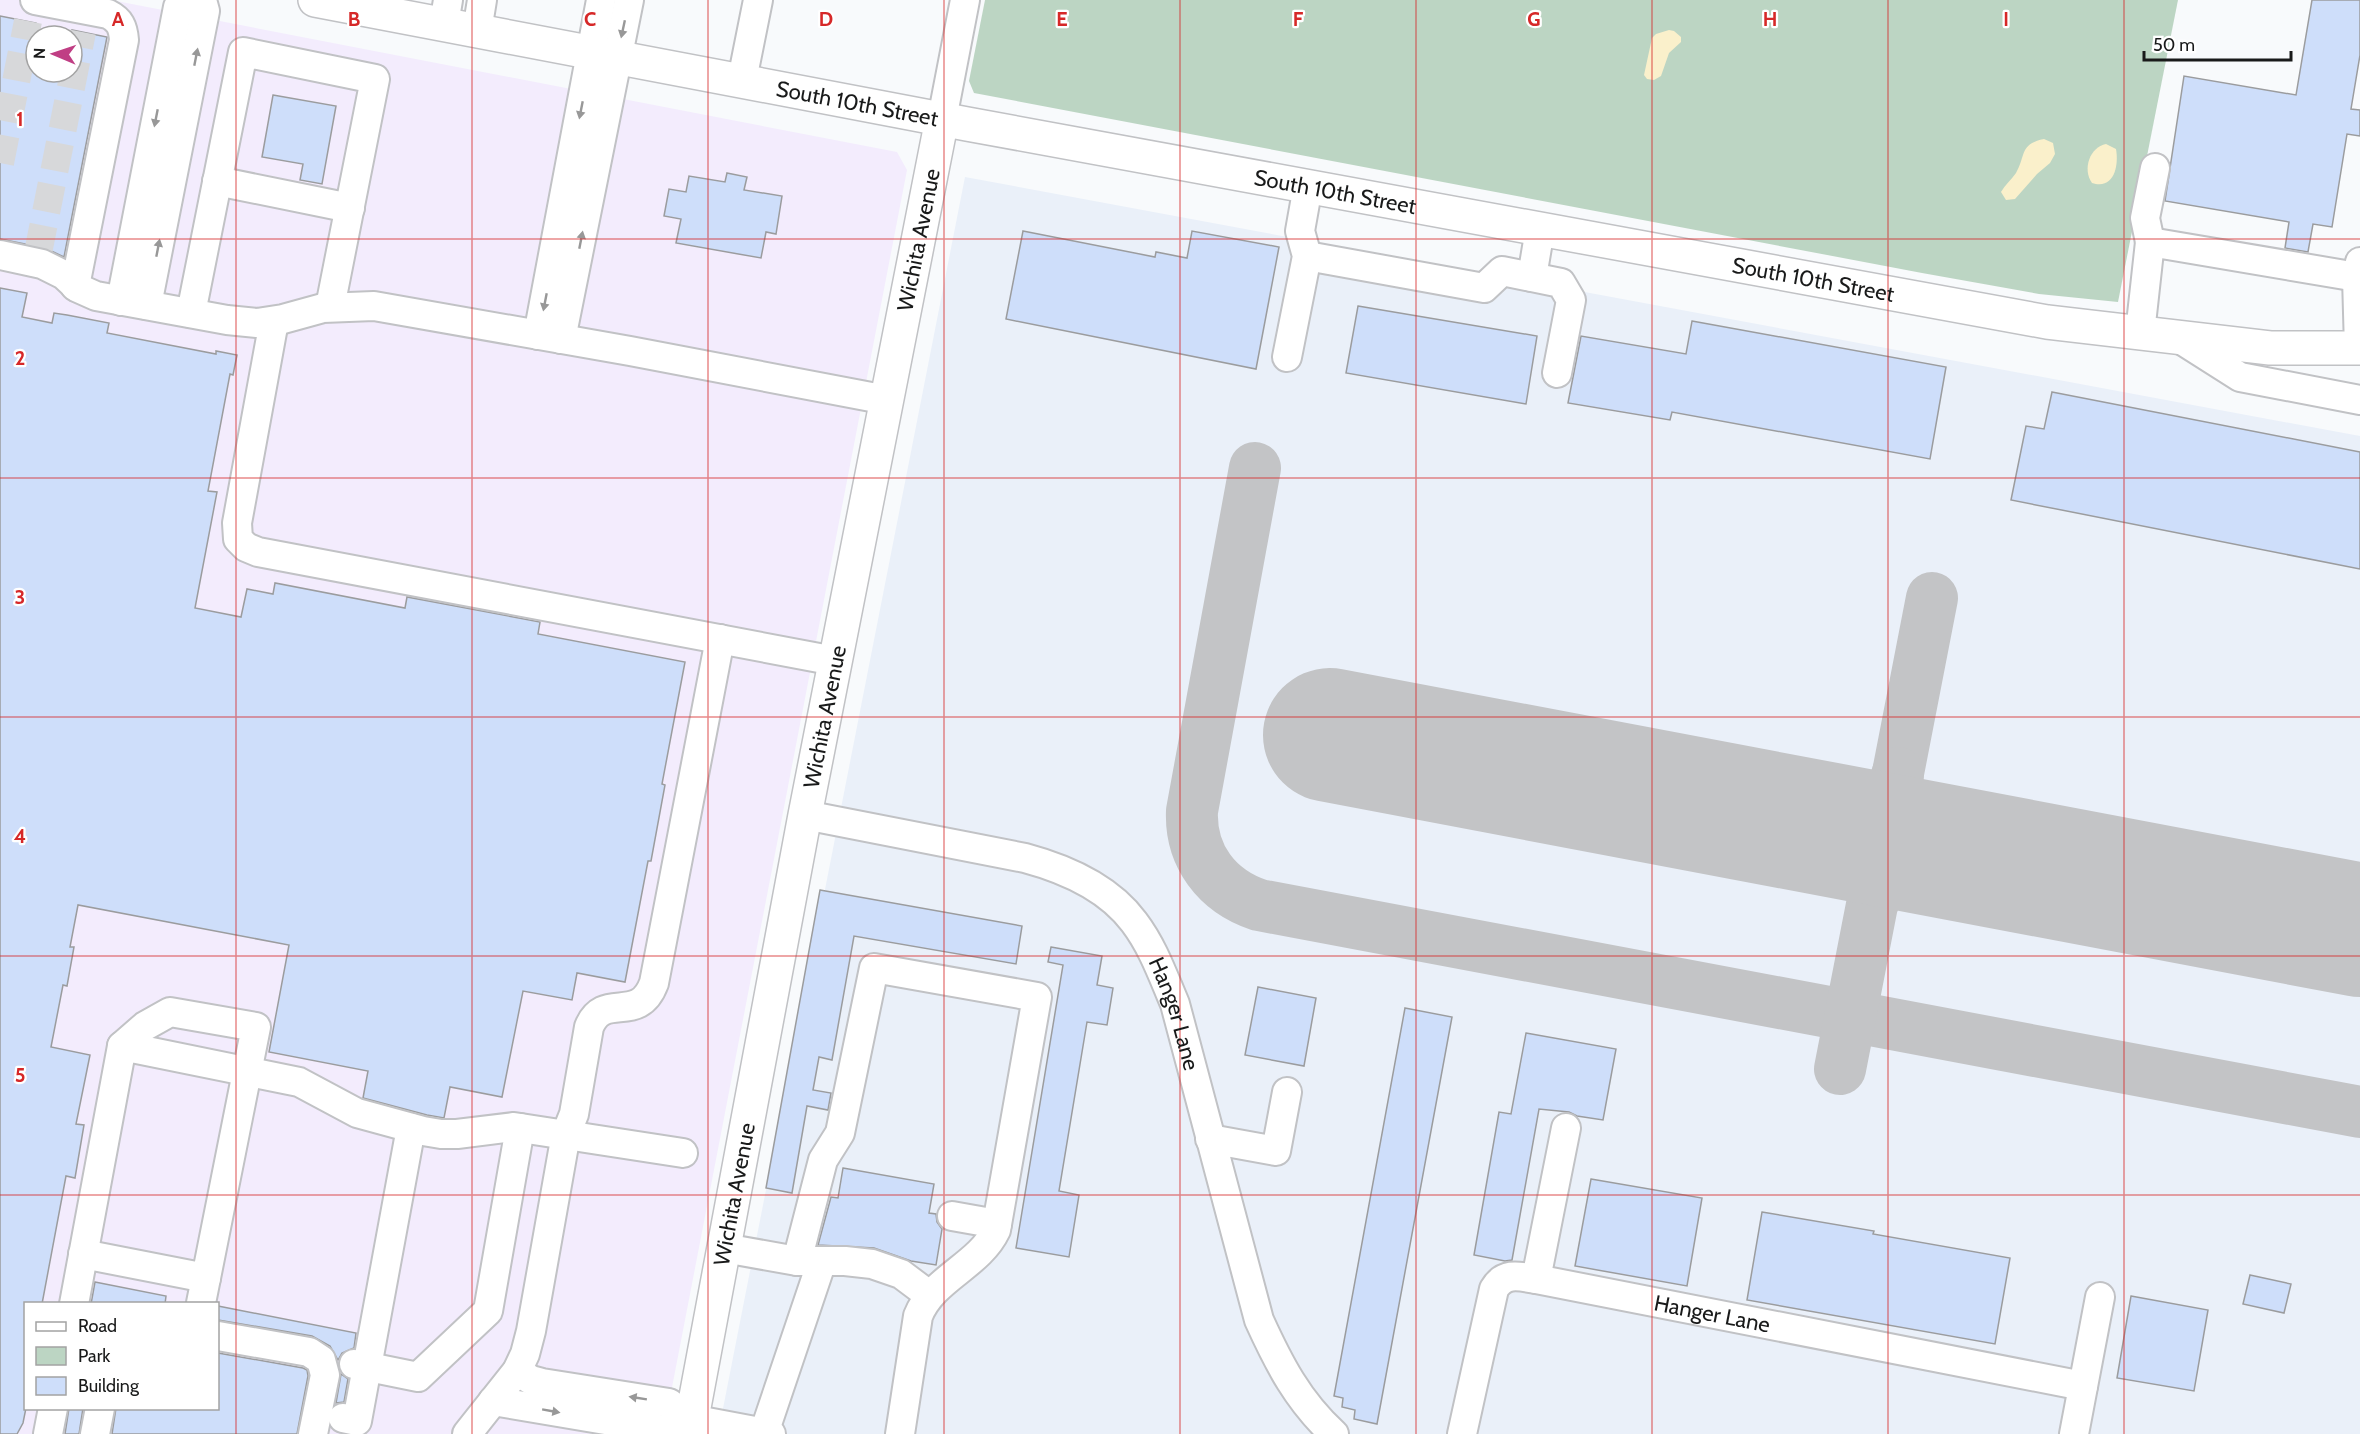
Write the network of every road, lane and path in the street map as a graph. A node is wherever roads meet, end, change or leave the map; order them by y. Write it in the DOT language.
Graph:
graph roads {
  1 [pos="35,0"];
  2 [pos="182,0"];
  3 [pos="202,0"];
  4 [pos="315,0"];
  5 [pos="601,0"];
  6 [pos="629,0"];
  7 [pos="758,0"];
  8 [pos="965,0"];
  9 [pos="446,12"];
  10 [pos="479,15"];
  11 [pos="605,55"];
  12 [pos="742,80"];
  13 [pos="942,119"];
  14 [pos="2155,168"];
  15 [pos="217,181"];
  16 [pos="1308,186"];
  17 [pos="350,207"];
  18 [pos="1540,229"];
  19 [pos="2150,242"];
  20 [pos="0,255"];
  21 [pos="1307,256"];
  22 [pos="2359,272"];
  23 [pos="1532,277"];
  24 [pos="75,286"];
  25 [pos="134,303"];
  26 [pos="330,307"];
  27 [pos="191,313"];
  28 [pos="274,321"];
  29 [pos="2140,333"];
  30 [pos="550,337"];
  31 [pos="2177,337"];
  32 [pos="2359,348"];
  33 [pos="1287,357"];
  34 [pos="1557,373"];
  35 [pos="887,400"];
  36 [pos="2360,400"];
  37 [pos="720,639"];
  38 [pos="835,661"];
  39 [pos="805,815"];
  40 [pos="122,1046"];
  41 [pos="247,1070"];
  42 [pos="1287,1092"];
  43 [pos="411,1128"];
  44 [pos="520,1128"];
  45 [pos="1566,1128"];
  46 [pos="566,1134"];
  47 [pos="1210,1139"];
  48 [pos="683,1153"];
  49 [pos="952,1216"];
  50 [pos="997,1224"];
  51 [pos="724,1248"];
  52 [pos="83,1254"];
  53 [pos="809,1261"];
  54 [pos="1536,1279"];
  55 [pos="204,1290"];
  56 [pos="929,1295"];
  57 [pos="2100,1297"];
  58 [pos="74,1302"];
  59 [pos="219,1336"];
  60 [pos="360,1366"];
  61 [pos="517,1371"];
  62 [pos="2083,1386"];
  63 [pos="493,1401"];
  64 [pos="100,1410"];
  65 [pos="343,1418"];
  66 [pos="690,1426"];
  67 [pos="767,1433"];
  68 [pos="95,1434"];
  69 [pos="313,1434"];
  70 [pos="467,1434"];
  71 [pos="900,1434"];
  72 [pos="1334,1434"];
  73 [pos="1462,1434"];
  74 [pos="2074,1434"];
  1 -- 24 [label="street"];
  2 -- 25 [label="street, one-way"];
  25 -- 3 [label="street, one-way"];
  4 -- 9 [label="main road, South 10th Street"];
  5 -- 11 [label="street"];
  6 -- 11 [label="street, one-way"];
  7 -- 12 [label="street"];
  8 -- 13 [label="street, Wichita Avenue"];
  9 -- 10 [label="main road, South 10th Street"];
  10 -- 11 [label="main road, South 10th Street"];
  11 -- 12 [label="main road, South 10th Street"];
  11 -- 30 [label="street"];
  12 -- 13 [label="main road, South 10th Street"];
  13 -- 16 [label="main road, South 10th Street"];
  13 -- 35 [label="main road, Wichita Avenue"];
  14 -- 19 [label="street"];
  15 -- 17 [label="street"];
  15 -- 17 [label="street"];
  15 -- 27 [label="street"];
  16 -- 18 [label="main road, South 10th Street"];
  16 -- 21 [label="street"];
  17 -- 26 [label="street"];
  18 -- 23 [label="street"];
  18 -- 29 [label="main road, South 10th Street"];
  19 -- 22 [label="street"];
  19 -- 29 [label="street"];
  20 -- 24 [label="street"];
  21 -- 23 [label="street"];
  21 -- 33 [label="street"];
  22 -- 32 [label="street"];
  23 -- 34 [label="street"];
  24 -- 25 [label="street"];
  25 -- 27 [label="street"];
  26 -- 28 [label="street"];
  26 -- 30 [label="street"];
  27 -- 28 [label="street"];
  28 -- 37 [label="street"];
  29 -- 31 [label="main road, South 10th Street"];
  30 -- 35 [label="street"];
  31 -- 32 [label="main road, South 10th Street"];
  31 -- 36 [label="street"];
  35 -- 38 [label="main road, Wichita Avenue"];
  37 -- 38 [label="street"];
  37 -- 46 [label="street"];
  38 -- 39 [label="main road, Wichita Avenue"];
  39 -- 47 [label="street, Hanger Lane"];
  39 -- 51 [label="main road, Wichita Avenue"];
  40 -- 41 [label="street"];
  40 -- 41 [label="street"];
  40 -- 52 [label="street"];
  41 -- 43 [label="street"];
  41 -- 55 [label="street"];
  42 -- 47 [label="street"];
  43 -- 44 [label="street"];
  43 -- 60 [label="street"];
  44 -- 46 [label="street"];
  44 -- 60 [label="street"];
  45 -- 54 [label="street"];
  46 -- 48 [label="street"];
  46 -- 61 [label="street"];
  47 -- 72 [label="street, Hanger Lane"];
  49 -- 50 [label="street"];
  50 -- 53 [label="street"];
  50 -- 56 [label="street"];
  51 -- 53 [label="street"];
  51 -- 66 [label="main road, Wichita Avenue"];
  52 -- 55 [label="street"];
  52 -- 58 [label="street"];
  53 -- 56 [label="street"];
  53 -- 67 [label="street"];
  54 -- 62 [label="street, Hanger Lane"];
  54 -- 73 [label="street, Hanger Lane"];
  56 -- 71 [label="street"];
  57 -- 62 [label="street"];
  59 -- 69 [label="street"];
  60 -- 65 [label="street"];
  61 -- 63 [label="street"];
  66 -- 61 [label="street, one-way"];
  62 -- 74 [label="street"];
  63 -- 66 [label="street, one-way"];
  63 -- 70 [label="street"];
  64 -- 68 [label="street"];
  66 -- 67 [label="street"];
}
